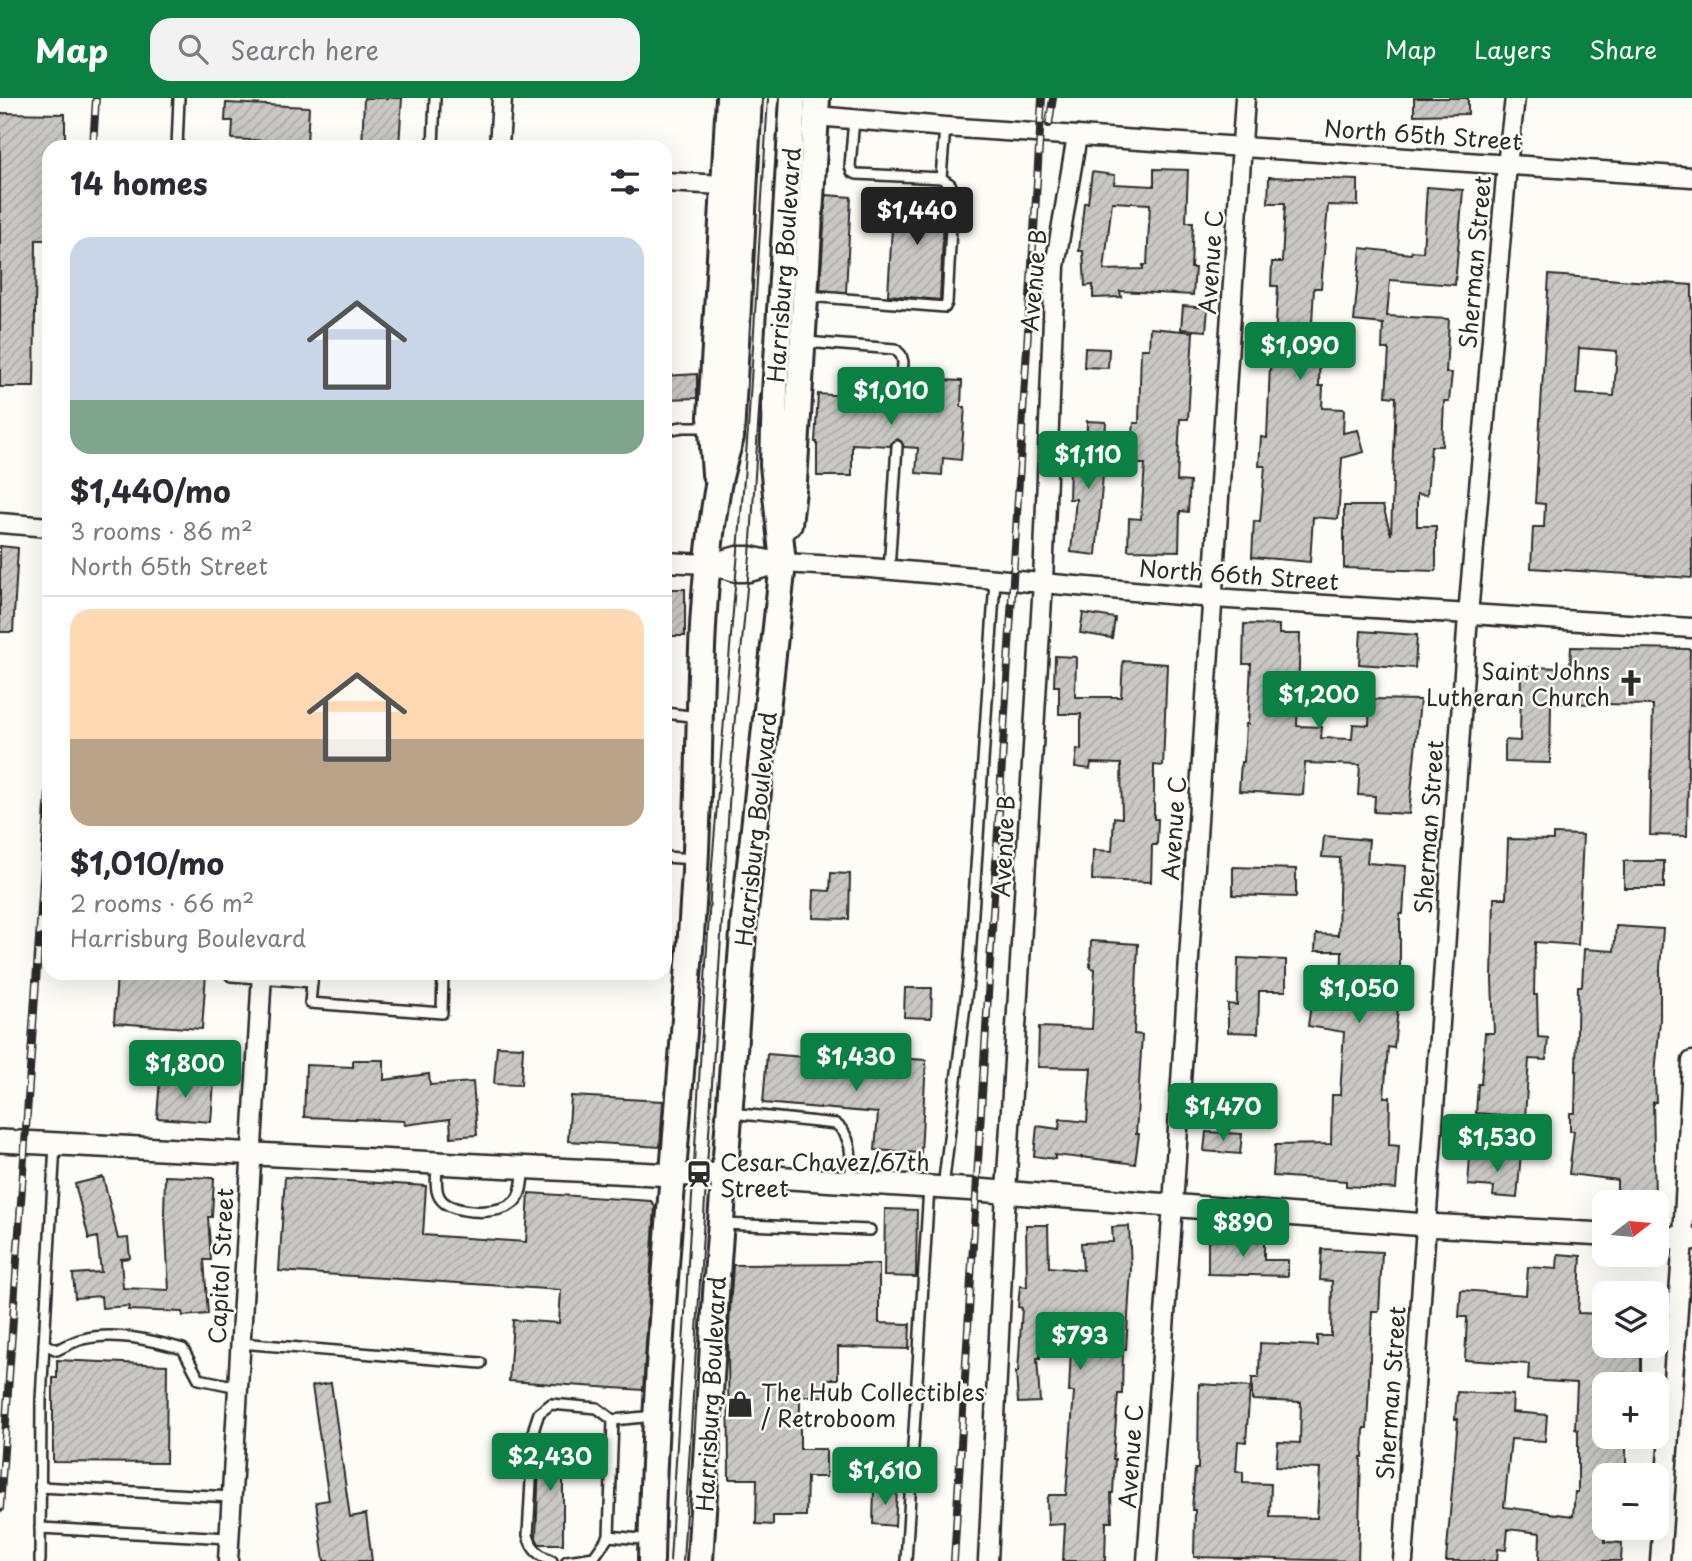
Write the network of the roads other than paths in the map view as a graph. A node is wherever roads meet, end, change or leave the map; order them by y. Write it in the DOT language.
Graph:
graph roads {
  1 [pos="179,98"];
  2 [pos="435,98"];
  3 [pos="502,98"];
  4 [pos="1245,98"];
  5 [pos="1515,98"];
  6 [pos="743,99"];
  7 [pos="805,104"];
  8 [pos="854,119"];
  9 [pos="944,127"];
  10 [pos="1077,136"];
  11 [pos="177,140"];
  12 [pos="433,140"];
  13 [pos="499,140"];
  14 [pos="1242,147"];
  15 [pos="1507,164"];
  16 [pos="1692,177"];
  17 [pos="941,178"];
  18 [pos="672,182"];
  19 [pos="724,185"];
  20 [pos="806,296"];
  21 [pos="803,342"];
  22 [pos="900,402"];
  23 [pos="711,427"];
  24 [pos="672,429"];
  25 [pos="897,446"];
  26 [pos="717,488"];
  27 [pos="0,523"];
  28 [pos="42,526"];
  29 [pos="672,562"];
  30 [pos="783,563"];
  31 [pos="707,564"];
  32 [pos="889,570"];
  33 [pos="995,580"];
  34 [pos="1044,582"];
  35 [pos="1213,598"];
  36 [pos="1468,615"];
  37 [pos="1692,628"];
  38 [pos="672,714"];
  39 [pos="700,718"];
  40 [pos="672,858"];
  41 [pos="695,859"];
  42 [pos="262,980"];
  43 [pos="312,980"];
  44 [pos="443,980"];
  45 [pos="1692,1061"];
  46 [pos="729,1113"];
  47 [pos="0,1141"];
  48 [pos="65,1144"];
  49 [pos="250,1155"];
  50 [pos="437,1164"];
  51 [pos="524,1168"];
  52 [pos="724,1174"];
  53 [pos="674,1175"];
  54 [pos="851,1182"];
  55 [pos="936,1188"];
  56 [pos="1006,1192"];
  57 [pos="1173,1205"];
  58 [pos="721,1224"];
  59 [pos="1426,1225"];
  60 [pos="870,1230"];
  61 [pos="1592,1233"];
  62 [pos="1687,1239"];
  63 [pos="240,1343"];
  64 [pos="44,1344"];
  65 [pos="481,1363"];
  66 [pos="238,1387"];
  67 [pos="656,1416"];
  68 [pos="613,1420"];
  69 [pos="40,1487"];
  70 [pos="232,1497"];
  71 [pos="40,1528"];
  72 [pos="609,1536"];
  73 [pos="229,1538"];
  74 [pos="651,1551"];
  75 [pos="40,1561"];
  76 [pos="228,1561"];
  77 [pos="552,1561"];
  78 [pos="568,1561"];
  79 [pos="700,1561"];
  80 [pos="906,1561"];
  81 [pos="988,1561"];
  82 [pos="1147,1561"];
  83 [pos="1402,1561"];
  84 [pos="1660,1561"];
  1 -- 11 [label="lane"];
  2 -- 12 [label="lane"];
  3 -- 13 [label="street"];
  4 -- 14 [label="street, Avenue C"];
  5 -- 15 [label="street, Sherman Street"];
  6 -- 19 [label="main road"];
  6 -- 26 [label="main road, Harrisburg Boulevard"];
  7 -- 8 [label="street, North 65th Street"];
  7 -- 20 [label="main road"];
  7 -- 30 [label="main road, Harrisburg Boulevard"];
  8 -- 9 [label="street, North 65th Street"];
  8 -- 17 [label="lane"];
  9 -- 10 [label="street, North 65th Street"];
  9 -- 17 [label="lane"];
  10 -- 14 [label="street, North 65th Street"];
  10 -- 34 [label="street, Avenue B"];
  14 -- 15 [label="street, North 65th Street"];
  14 -- 35 [label="street, Avenue C"];
  15 -- 16 [label="street, North 65th Street"];
  15 -- 36 [label="street, Sherman Street"];
  17 -- 20 [label="lane"];
  18 -- 19 [label="street"];
  19 -- 23 [label="main road"];
  20 -- 21 [label="main road"];
  21 -- 22 [label="lane"];
  21 -- 30 [label="main road"];
  23 -- 24 [label="lane"];
  23 -- 26 [label="main road"];
  25 -- 32 [label="lane"];
  26 -- 31 [label="main road, Harrisburg Boulevard"];
  27 -- 28 [label="street"];
  29 -- 31 [label="street, North 66th Street"];
  30 -- 31 [label="street, North 66th Street"];
  30 -- 32 [label="street, North 66th Street"];
  30 -- 46 [label="main road, Harrisburg Boulevard"];
  31 -- 39 [label="main road, Harrisburg Boulevard"];
  32 -- 33 [label="street, North 66th Street"];
  33 -- 34 [label="street, North 66th Street"];
  33 -- 55 [label="lane"];
  34 -- 35 [label="street, North 66th Street"];
  34 -- 56 [label="street, Avenue B"];
  35 -- 36 [label="street, North 66th Street"];
  35 -- 57 [label="street, Avenue C"];
  36 -- 37 [label="street, North 66th Street"];
  36 -- 59 [label="street, Sherman Street"];
  38 -- 39 [label="lane"];
  39 -- 41 [label="main road, Harrisburg Boulevard"];
  40 -- 41 [label="lane"];
  41 -- 53 [label="main road, Harrisburg Boulevard"];
  42 -- 49 [label="street, Capitol Street"];
  43 -- 44 [label="lane"];
  45 -- 62 [label="street"];
  46 -- 52 [label="main road, Harrisburg Boulevard"];
  46 -- 54 [label="lane"];
  47 -- 48 [label="street"];
  48 -- 49 [label="street"];
  48 -- 64 [label="lane"];
  49 -- 50 [label="street"];
  49 -- 63 [label="street, Capitol Street"];
  50 -- 51 [label="street"];
  50 -- 51 [label="lane"];
  51 -- 53 [label="street"];
  52 -- 53 [label="street"];
  52 -- 54 [label="street"];
  52 -- 58 [label="main road, Harrisburg Boulevard"];
  53 -- 67 [label="main road, Harrisburg Boulevard"];
  54 -- 55 [label="street"];
  55 -- 56 [label="street"];
  55 -- 80 [label="lane"];
  56 -- 57 [label="street"];
  56 -- 81 [label="street, Avenue B"];
  57 -- 59 [label="street"];
  57 -- 82 [label="street, Avenue C"];
  58 -- 60 [label="lane"];
  58 -- 79 [label="main road, Harrisburg Boulevard"];
  59 -- 61 [label="street"];
  59 -- 83 [label="street, Sherman Street"];
  62 -- 84 [label="street"];
  63 -- 65 [label="lane"];
  63 -- 66 [label="street, Capitol Street"];
  64 -- 66 [label="lane"];
  64 -- 69 [label="lane"];
  66 -- 70 [label="street, Capitol Street"];
  67 -- 68 [label="lane"];
  67 -- 74 [label="main road, Harrisburg Boulevard"];
  68 -- 72 [label="lane"];
  68 -- 77 [label="lane"];
  69 -- 70 [label="lane"];
  69 -- 71 [label="lane"];
  70 -- 73 [label="street, Capitol Street"];
  71 -- 73 [label="lane"];
  71 -- 75 [label="lane"];
  72 -- 74 [label="lane"];
  72 -- 78 [label="lane"];
  73 -- 76 [label="street, Capitol Street"];
}
